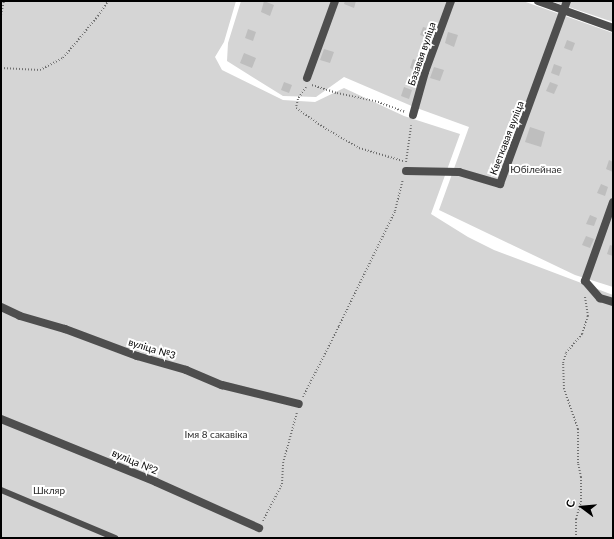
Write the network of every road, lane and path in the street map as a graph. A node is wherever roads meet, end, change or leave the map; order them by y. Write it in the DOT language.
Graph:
graph roads {
  1 [pos="4,1"];
  2 [pos="108,1"];
  3 [pos="335,1"];
  4 [pos="451,1"];
  5 [pos="538,1"];
  6 [pos="567,1"];
  7 [pos="564,10"];
  8 [pos="1,15"];
  9 [pos="613,28"];
  10 [pos="1,68"];
  11 [pos="308,80"];
  12 [pos="413,114"];
  13 [pos="406,162"];
  14 [pos="406,171"];
  15 [pos="613,202"];
  16 [pos="585,280"];
  17 [pos="613,302"];
  18 [pos="1,308"];
  19 [pos="299,404"];
  20 [pos="1,419"];
  21 [pos="1,490"];
  22 [pos="259,528"];
  23 [pos="115,538"];
  24 [pos="576,538"];
  1 -- 8 [label="path"];
  2 -- 10 [label="path"];
  3 -- 11 [label="street"];
  4 -- 12 [label="street, Бэзавая вуліца"];
  5 -- 7 [label="street"];
  6 -- 7 [label="street"];
  7 -- 9 [label="street"];
  7 -- 14 [label="street, Кветкавая вуліца"];
  11 -- 12 [label="path"];
  11 -- 13 [label="path"];
  12 -- 13 [label="path"];
  13 -- 14 [label="path"];
  14 -- 19 [label="path"];
  15 -- 16 [label="street"];
  16 -- 17 [label="street"];
  16 -- 24 [label="path"];
  18 -- 19 [label="street, вуліца №3"];
  19 -- 22 [label="path"];
  20 -- 22 [label="street, вуліца №2"];
  21 -- 23 [label="lane"];
}
